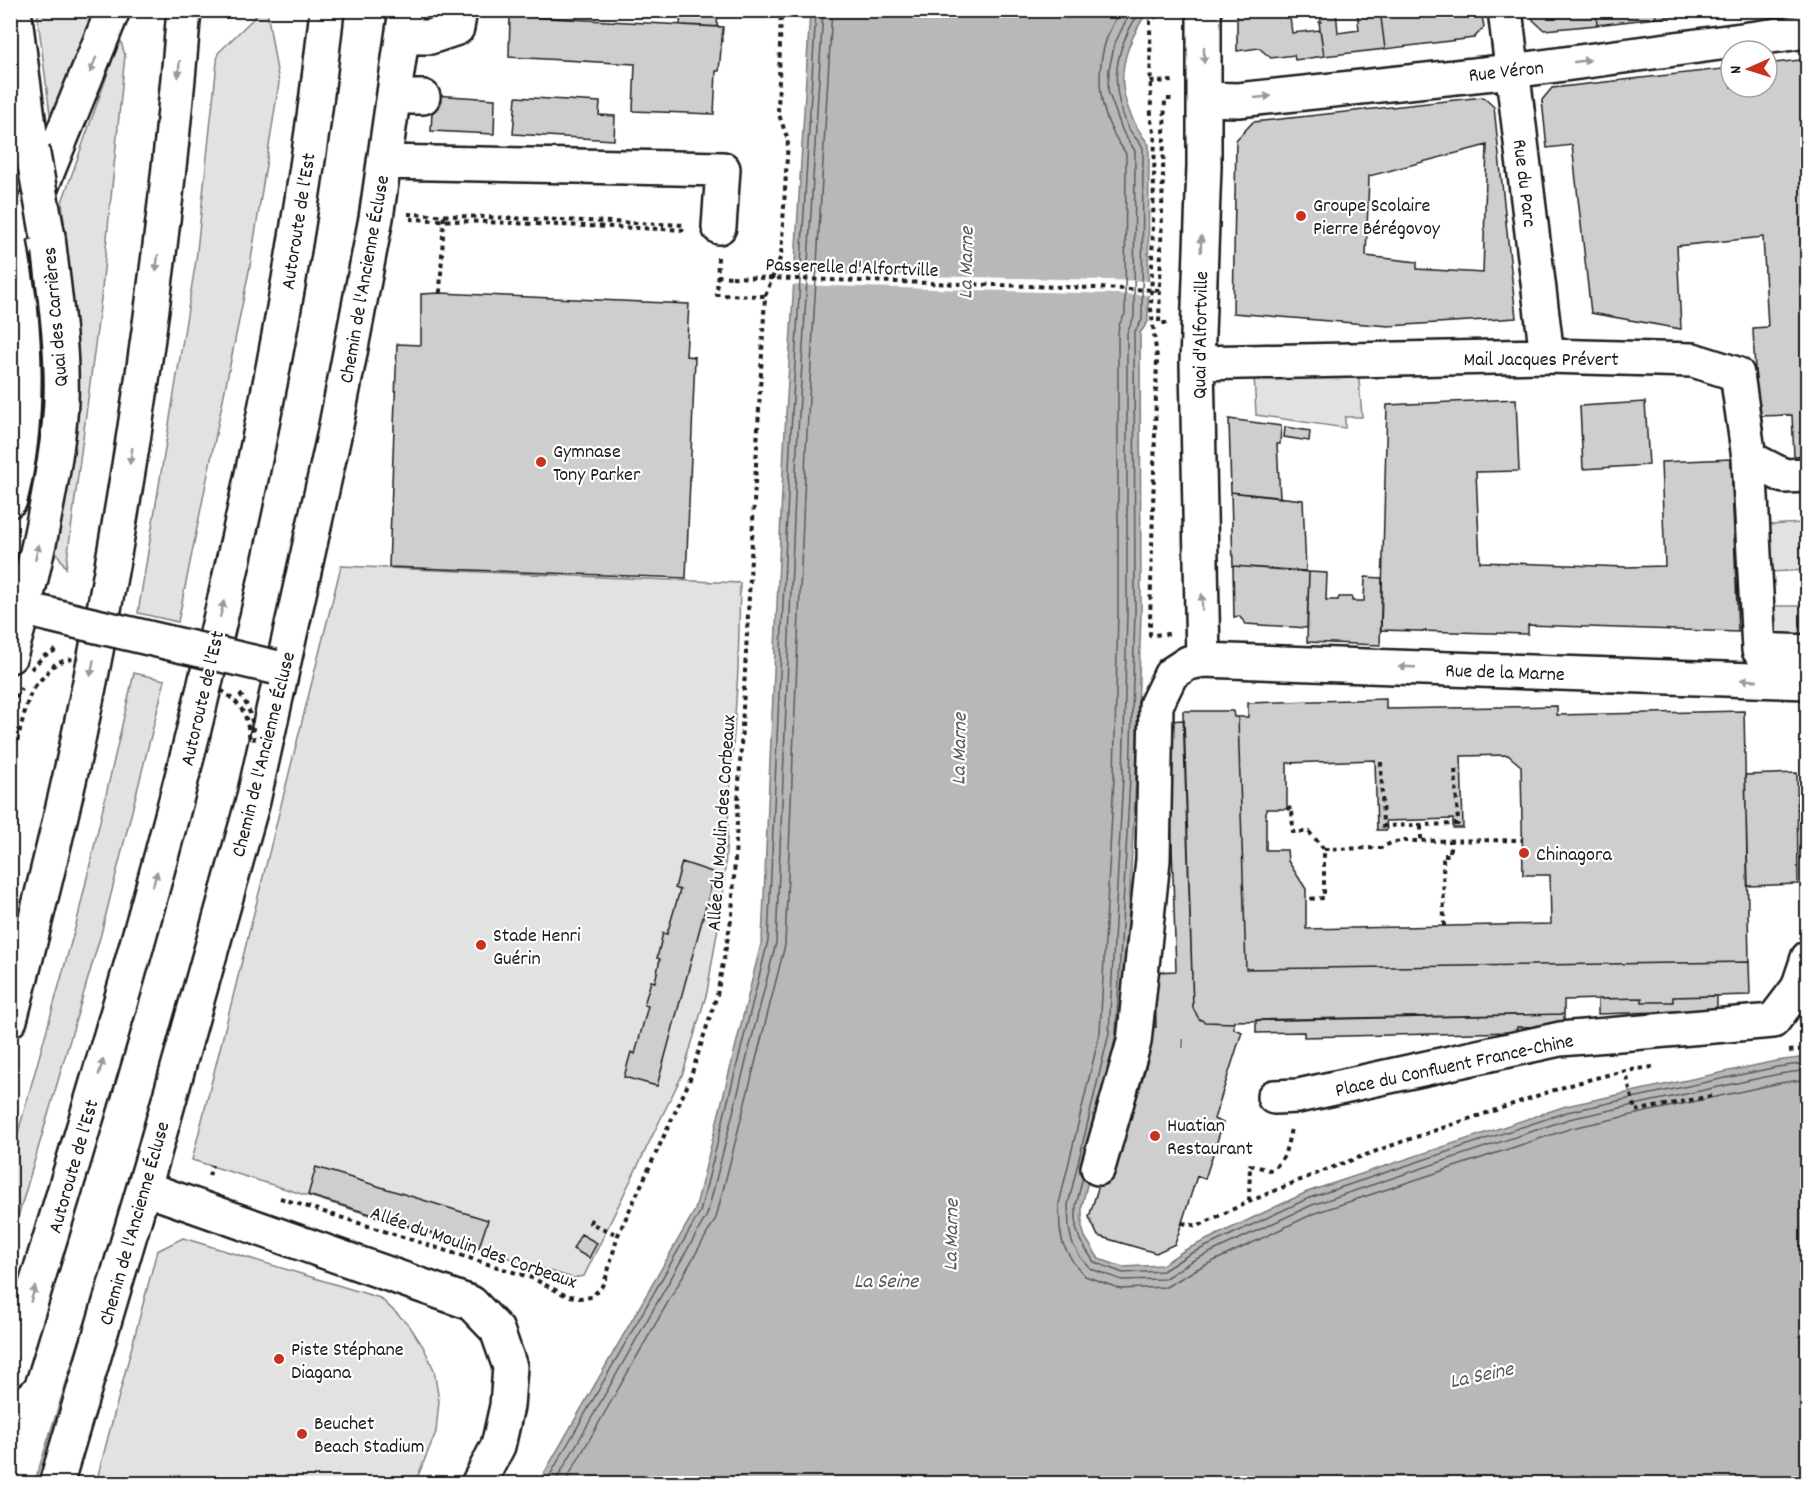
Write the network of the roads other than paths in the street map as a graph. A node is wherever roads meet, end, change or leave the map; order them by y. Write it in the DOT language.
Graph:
graph roads {
  1 [pos="14,10"];
  2 [pos="113,10"];
  3 [pos="184,10"];
  4 [pos="327,10"];
  5 [pos="460,10"];
  6 [pos="1204,10"];
  7 [pos="1505,10"];
  8 [pos="404,24"];
  9 [pos="1799,25"];
  10 [pos="1512,70"];
  11 [pos="1193,90"];
  12 [pos="384,162"];
  13 [pos="707,228"];
  14 [pos="10,242"];
  15 [pos="10,264"];
  16 [pos="1547,356"];
  17 [pos="1197,363"];
  18 [pos="1749,458"];
  19 [pos="1808,475"];
  20 [pos="10,500"];
  21 [pos="26,609"];
  22 [pos="1808,652"];
  23 [pos="10,656"];
  24 [pos="1203,660"];
  25 [pos="279,668"];
  26 [pos="1808,682"];
  27 [pos="1808,958"];
  28 [pos="10,1020"];
  29 [pos="1274,1097"];
  30 [pos="1098,1168"];
  31 [pos="144,1188"];
  32 [pos="10,1370"];
  33 [pos="56,1484"];
  34 [pos="478,1484"];
  21 -- 1 [label="main road, Quai des Carrières, one-way, bridge"];
  2 -- 15 [label="main road, one-way"];
  3 -- 28 [label="main road, one-way"];
  32 -- 4 [label="main road, Autoroute de l’Est, one-way"];
  5 -- 8 [label="main road"];
  6 -- 11 [label="main road, Quai d'Alfortville, one-way"];
  7 -- 10 [label="main road, Rue du Parc"];
  8 -- 12 [label="main road, Chemin de l'Ancienne Écluse"];
  10 -- 9 [label="main road, Rue Véron, one-way"];
  11 -- 10 [label="main road, Rue Véron, one-way"];
  10 -- 16 [label="main road, Rue du Parc"];
  17 -- 11 [label="main road, Quai d'Alfortville, one-way"];
  12 -- 13 [label="main road"];
  12 -- 25 [label="main road, Chemin de l'Ancienne Écluse"];
  14 -- 20 [label="main road, Quai des Carrières, bridge"];
  16 -- 17 [label="main road, Mail Jacques Prévert"];
  16 -- 18 [label="main road, Mail Jacques Prévert"];
  24 -- 17 [label="main road, Quai d'Alfortville, one-way"];
  18 -- 19 [label="main road"];
  18 -- 22 [label="main road"];
  21 -- 23 [label="main road, Quai des Carrières"];
  21 -- 25 [label="main road, bridge"];
  26 -- 24 [label="main road, Rue de la Marne, one-way"];
  24 -- 30 [label="main road"];
  25 -- 31 [label="main road, Chemin de l'Ancienne Écluse"];
  27 -- 29 [label="main road, Place du Confluent France-Chine"];
  31 -- 33 [label="main road, Chemin de l'Ancienne Écluse"];
  31 -- 34 [label="main road"];
}
